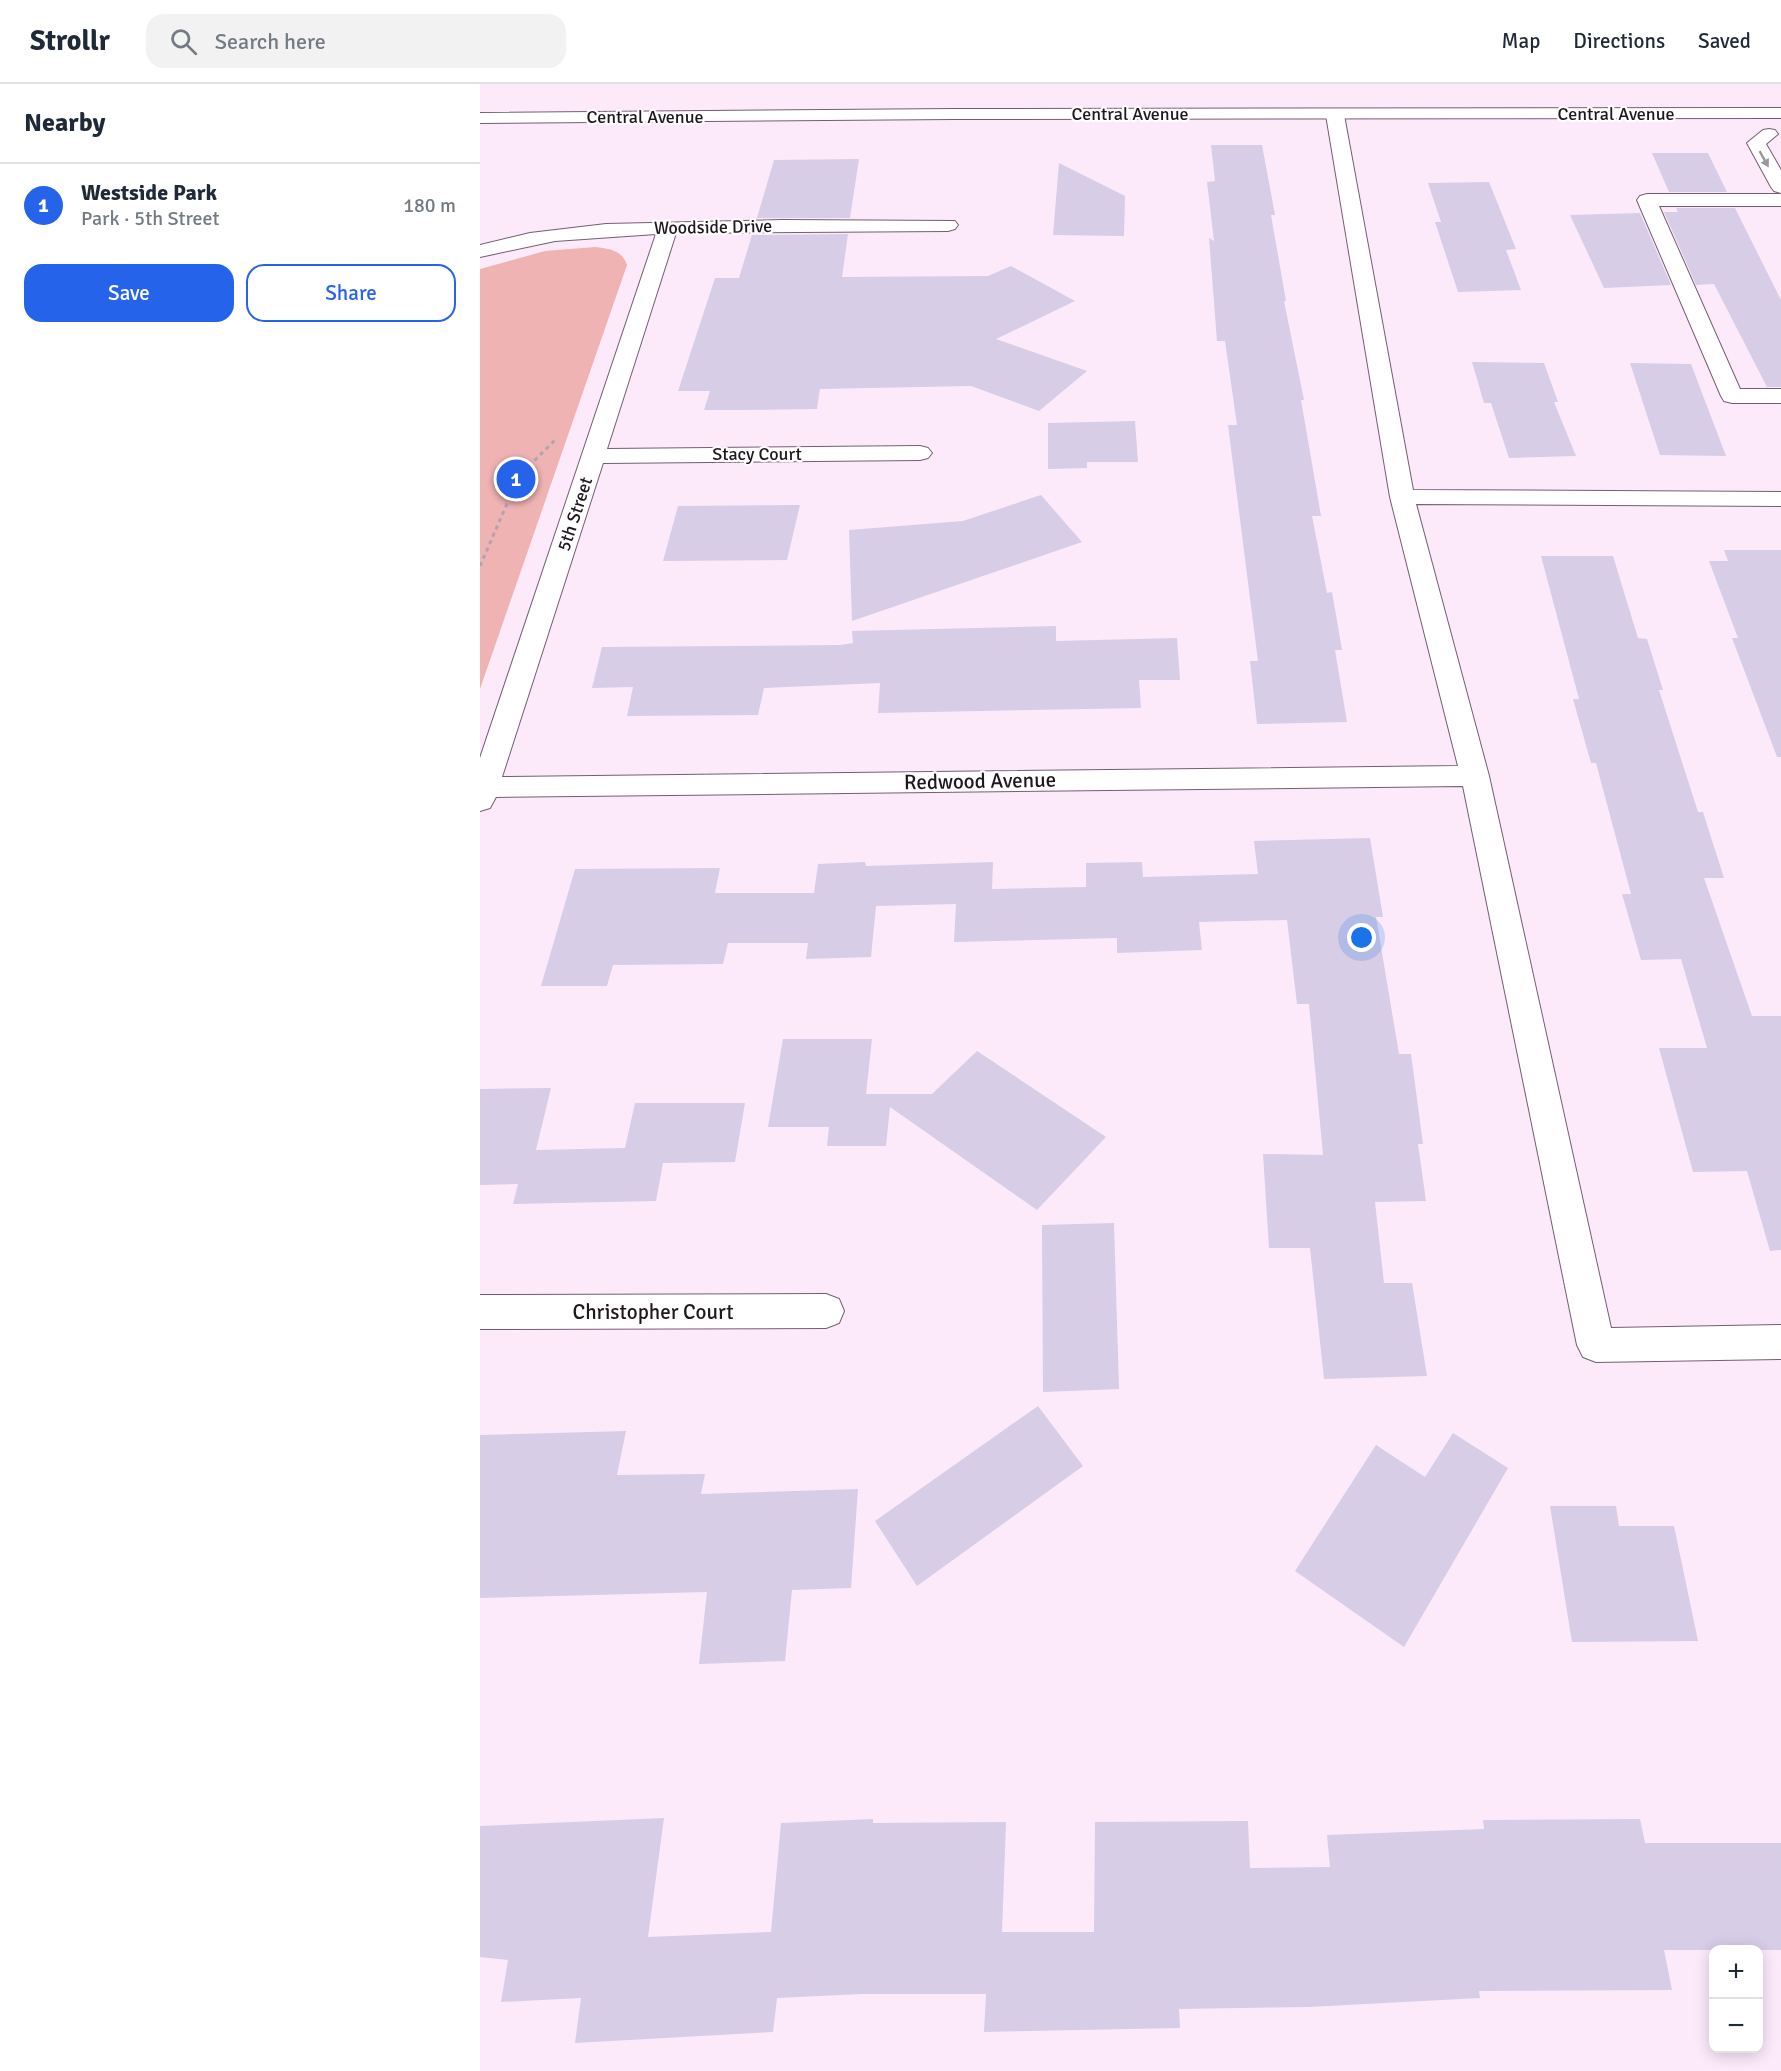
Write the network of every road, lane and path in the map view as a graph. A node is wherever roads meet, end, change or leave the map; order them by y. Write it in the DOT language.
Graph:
graph roads {
  1 [pos="1757,113"];
  2 [pos="1781,113"];
  3 [pos="1335,114"];
  4 [pos="480,118"];
  5 [pos="1775,137"];
  6 [pos="1781,187"];
  7 [pos="1781,200"];
  8 [pos="948,225"];
  9 [pos="668,228"];
  10 [pos="480,251"];
  11 [pos="1781,396"];
  12 [pos="561,432"];
  13 [pos="920,453"];
  14 [pos="594,456"];
  15 [pos="1402,497"];
  16 [pos="1781,499"];
  17 [pos="480,566"];
  18 [pos="1475,776"];
  19 [pos="482,794"];
  20 [pos="826,1311"];
  21 [pos="480,1312"];
  22 [pos="1781,1342"];
  1 -- 2 [label="street, Central Avenue"];
  1 -- 3 [label="street, Central Avenue"];
  1 -- 5 [label="street"];
  3 -- 4 [label="street, Central Avenue"];
  3 -- 15 [label="street"];
  5 -- 6 [label="street, one-way"];
  7 -- 11 [label="street"];
  8 -- 9 [label="street, Woodside Drive"];
  9 -- 10 [label="street, Woodside Drive"];
  9 -- 14 [label="street, 5th Street"];
  12 -- 17 [label="path"];
  13 -- 14 [label="street, Stacy Court"];
  14 -- 19 [label="street, 5th Street"];
  15 -- 16 [label="street"];
  15 -- 18 [label="street"];
  18 -- 19 [label="street, Redwood Avenue"];
  18 -- 22 [label="street"];
  20 -- 21 [label="street, Christopher Court"];
}
